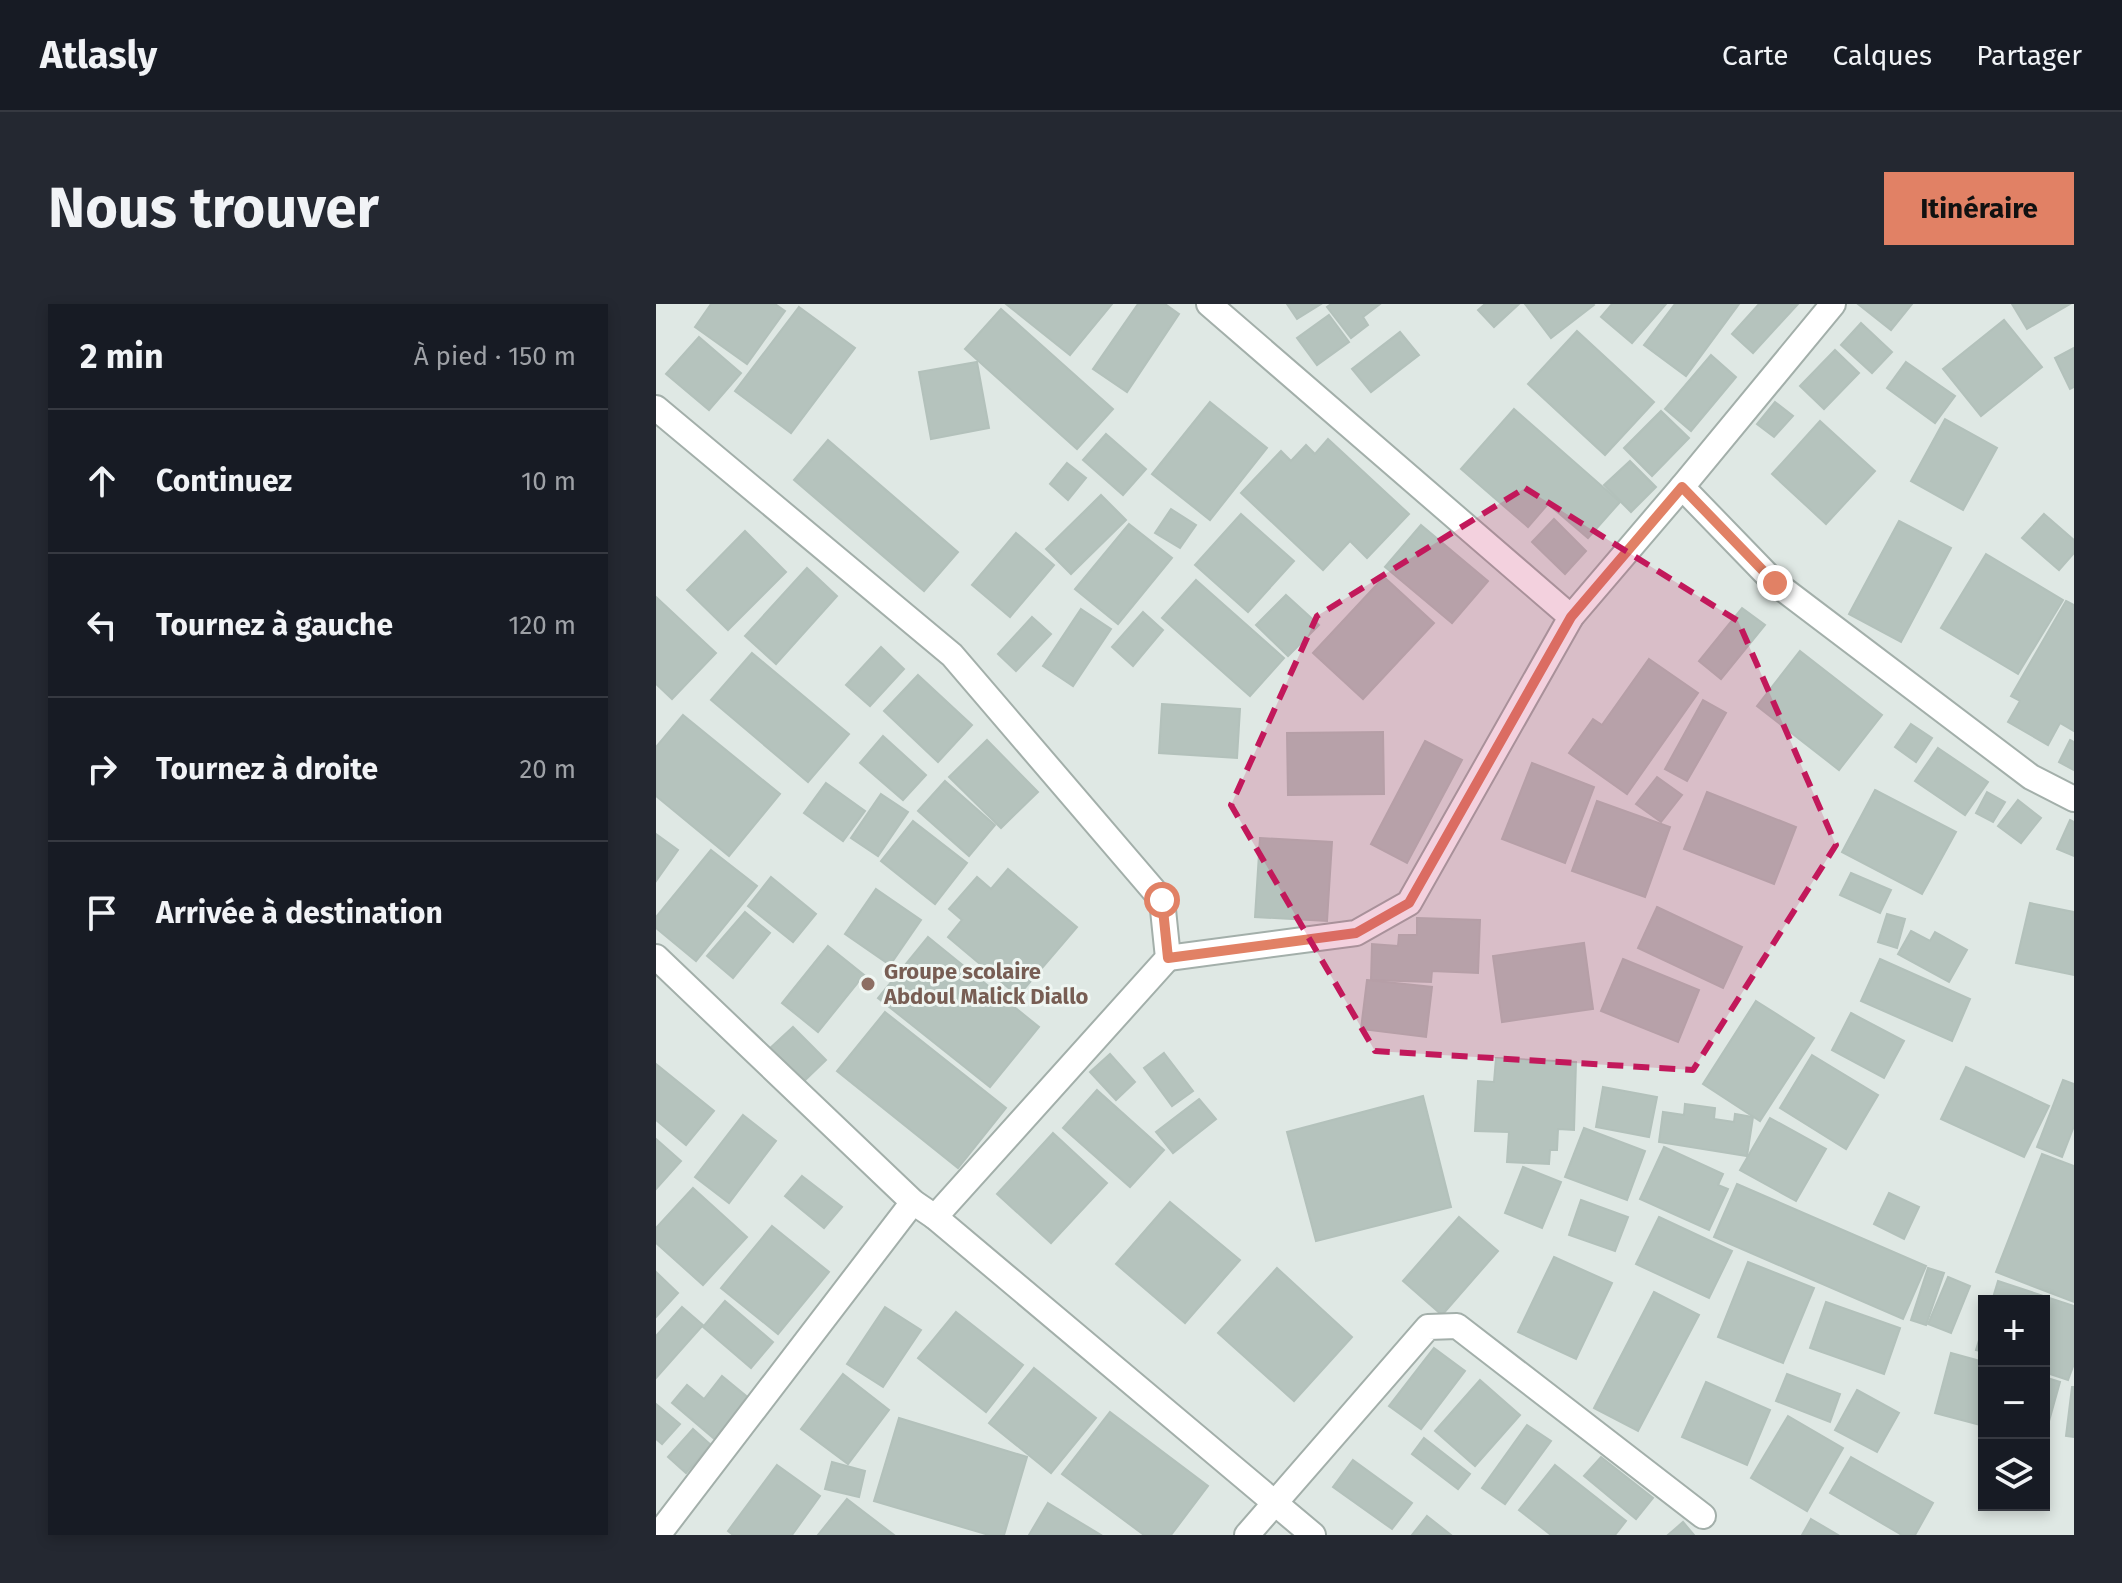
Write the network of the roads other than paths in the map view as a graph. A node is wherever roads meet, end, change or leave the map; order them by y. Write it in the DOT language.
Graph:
graph roads {
  1 [pos="1209,304"];
  2 [pos="1833,304"];
  3 [pos="656,408"];
  4 [pos="1682,487"];
  5 [pos="1571,617"];
  6 [pos="2074,799"];
  7 [pos="656,957"];
  8 [pos="1168,958"];
  9 [pos="913,1202"];
  10 [pos="935,1217"];
  11 [pos="1275,1503"];
  12 [pos="1703,1516"];
  13 [pos="658,1535"];
  14 [pos="1247,1535"];
  15 [pos="1313,1535"];
  1 -- 5 [label="street"];
  2 -- 4 [label="street"];
  3 -- 8 [label="street"];
  4 -- 5 [label="street"];
  4 -- 6 [label="street"];
  5 -- 8 [label="street"];
  7 -- 9 [label="street"];
  8 -- 10 [label="street"];
  9 -- 10 [label="street"];
  9 -- 13 [label="street"];
  10 -- 11 [label="street"];
  11 -- 12 [label="street"];
  11 -- 14 [label="street"];
  11 -- 15 [label="street"];
}
